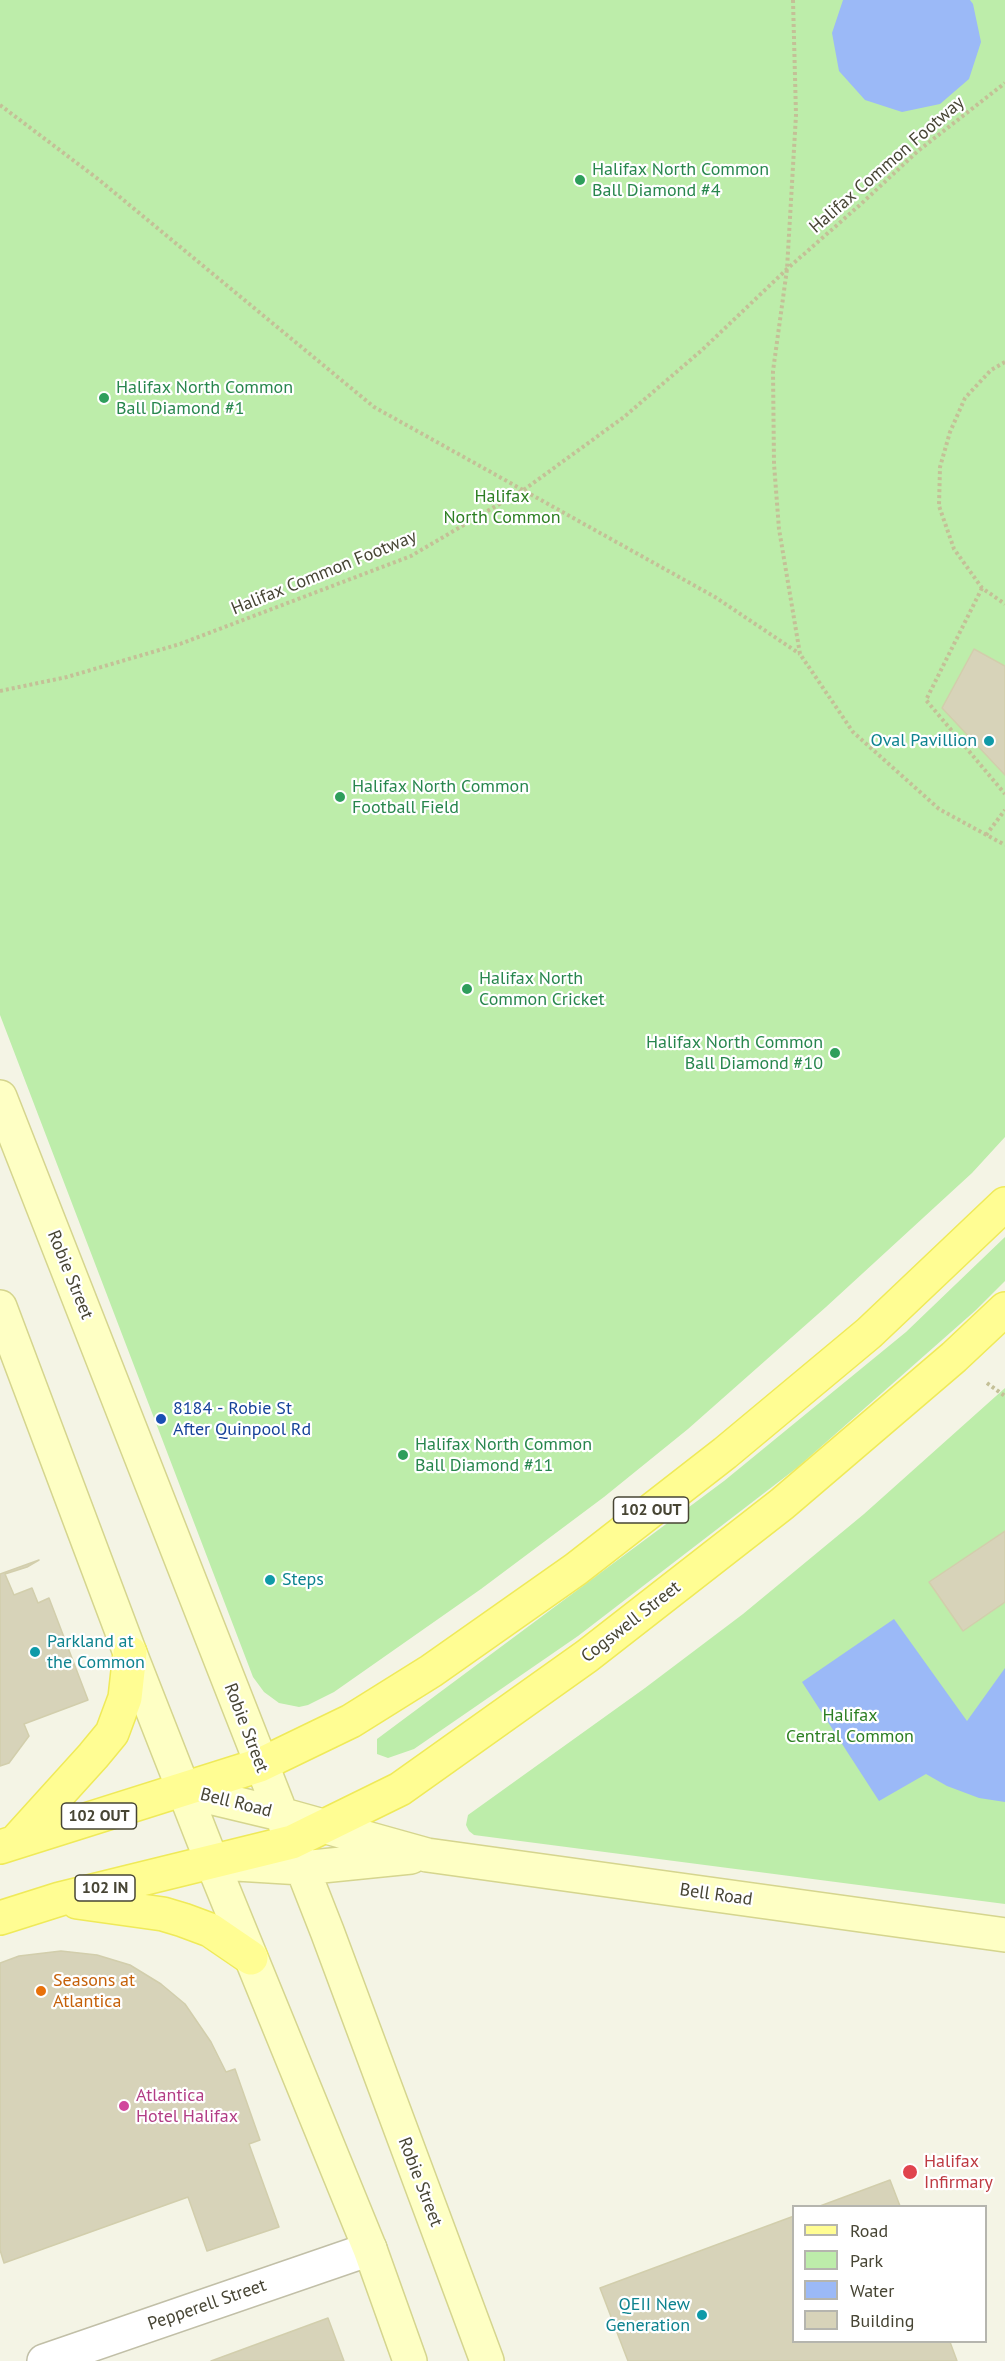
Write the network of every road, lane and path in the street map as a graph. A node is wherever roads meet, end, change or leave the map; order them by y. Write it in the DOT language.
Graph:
graph roads {
  1 [pos="793,0"];
  2 [pos="1005,83"];
  3 [pos="0,105"];
  4 [pos="787,269"];
  5 [pos="1005,362"];
  6 [pos="525,489"];
  7 [pos="982,588"];
  8 [pos="1005,604"];
  9 [pos="800,654"];
  10 [pos="0,691"];
  11 [pos="1005,794"];
  12 [pos="1005,810"];
  13 [pos="986,835"];
  14 [pos="1005,845"];
  15 [pos="0,1097"];
  16 [pos="1005,1204"];
  17 [pos="0,1307"];
  18 [pos="1005,1309"];
  19 [pos="987,1383"];
  20 [pos="1005,1396"];
  21 [pos="130,1653"];
  22 [pos="260,1765"];
  23 [pos="184,1791"];
  24 [pos="327,1827"];
  25 [pos="291,1842"];
  26 [pos="7,1845"];
  27 [pos="427,1855"];
  28 [pos="212,1862"];
  29 [pos="60,1899"];
  30 [pos="0,1918"];
  31 [pos="1005,1935"];
  32 [pos="251,1958"];
  33 [pos="370,2249"];
  34 [pos="44,2361"];
  35 [pos="410,2361"];
  36 [pos="486,2361"];
  1 -- 4 [label="path, Halifax Common Footway"];
  2 -- 4 [label="path, Halifax Common Footway"];
  3 -- 6 [label="path"];
  4 -- 6 [label="path, Halifax Common Footway"];
  4 -- 9 [label="path, Halifax Common Footway"];
  5 -- 7 [label="path"];
  6 -- 9 [label="path"];
  6 -- 10 [label="path, Halifax Common Footway"];
  7 -- 8 [label="path"];
  7 -- 11 [label="path"];
  9 -- 13 [label="path, Halifax Common Footway"];
  12 -- 13 [label="path"];
  13 -- 14 [label="path, Halifax Common Footway"];
  15 -- 22 [label="main road, Robie Street"];
  16 -- 22 [label="main road, 102 OUT"];
  17 -- 21 [label="main road"];
  18 -- 24 [label="main road, Cogswell Street"];
  19 -- 20 [label="path"];
  21 -- 23 [label="main road"];
  21 -- 26 [label="main road"];
  22 -- 23 [label="main road, 102 OUT"];
  22 -- 25 [label="main road, Robie Street"];
  23 -- 25 [label="main road, Bell Road"];
  23 -- 26 [label="main road, 102 OUT"];
  23 -- 28 [label="main road"];
  24 -- 25 [label="main road, Cogswell Street"];
  24 -- 27 [label="main road, Bell Road"];
  25 -- 27 [label="main road, Bell Road"];
  25 -- 28 [label="main road, Cogswell Street"];
  25 -- 36 [label="main road, Robie Street"];
  27 -- 31 [label="main road, Bell Road"];
  28 -- 29 [label="main road, 102 IN"];
  28 -- 32 [label="main road"];
  29 -- 30 [label="main road, 102 IN"];
  29 -- 32 [label="main road"];
  32 -- 33 [label="main road"];
  33 -- 34 [label="street, Pepperell Street"];
  33 -- 35 [label="main road"];
}
